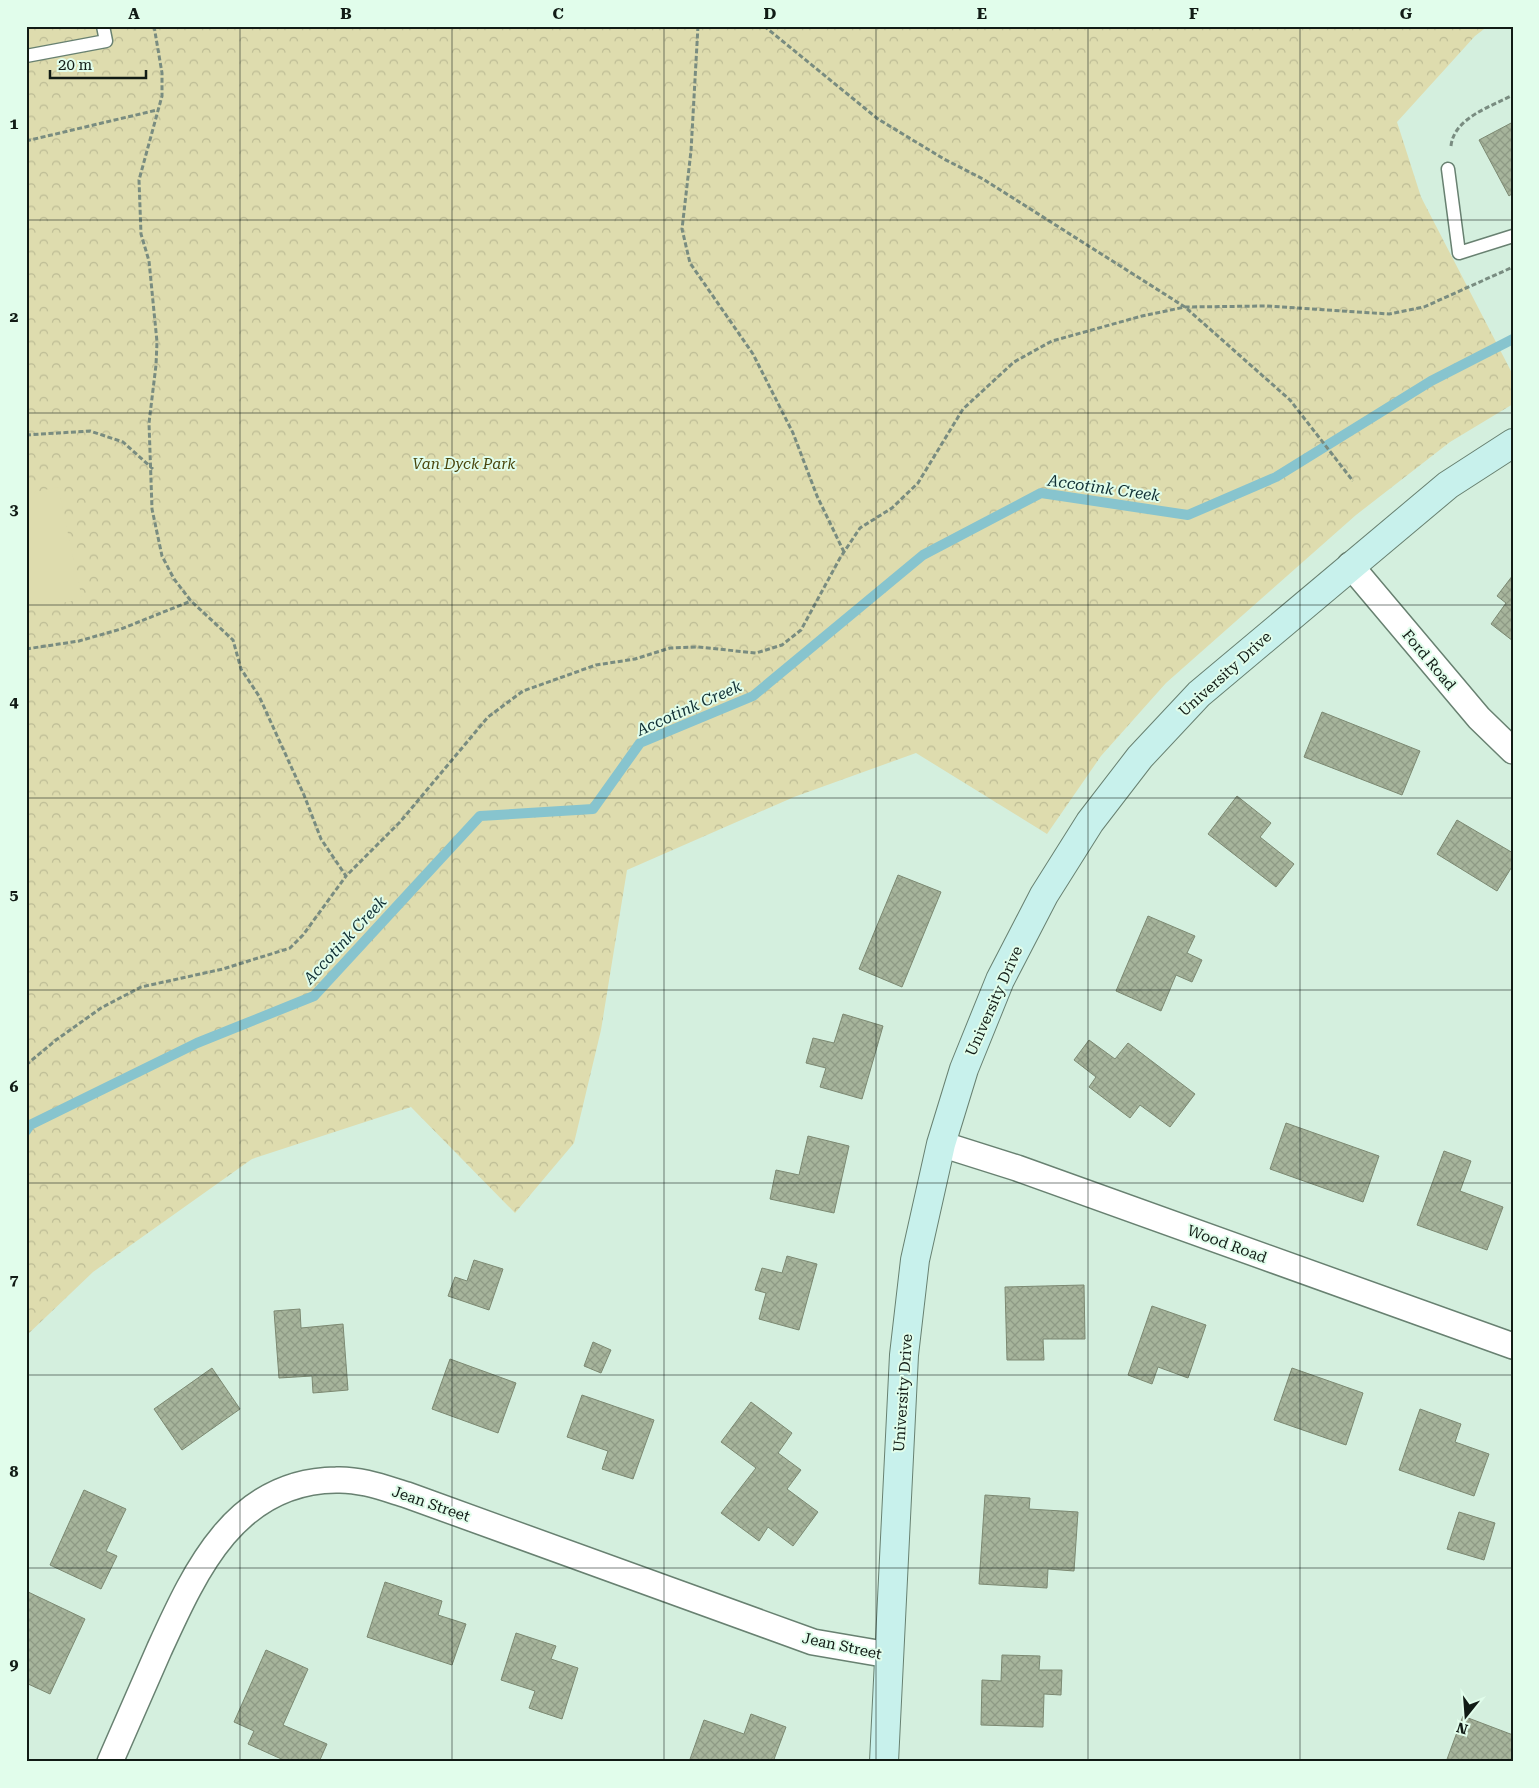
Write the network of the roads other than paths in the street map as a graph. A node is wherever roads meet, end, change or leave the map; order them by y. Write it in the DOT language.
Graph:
graph roads {
  1 [pos="103,26"];
  2 [pos="26,56"];
  3 [pos="1448,169"];
  4 [pos="1513,236"];
  5 [pos="1513,443"];
  6 [pos="1350,565"];
  7 [pos="1513,751"];
  8 [pos="941,1144"];
  9 [pos="1513,1346"];
  10 [pos="889,1655"];
  11 [pos="110,1762"];
  12 [pos="884,1762"];
  1 -- 2 [label="lane"];
  3 -- 4 [label="lane"];
  5 -- 6 [label="street, University Drive"];
  6 -- 7 [label="street, Ford Road"];
  6 -- 8 [label="street, University Drive"];
  8 -- 9 [label="street, Wood Road"];
  8 -- 10 [label="street, University Drive"];
  10 -- 11 [label="street, Jean Street"];
  10 -- 12 [label="street, University Drive"];
}
